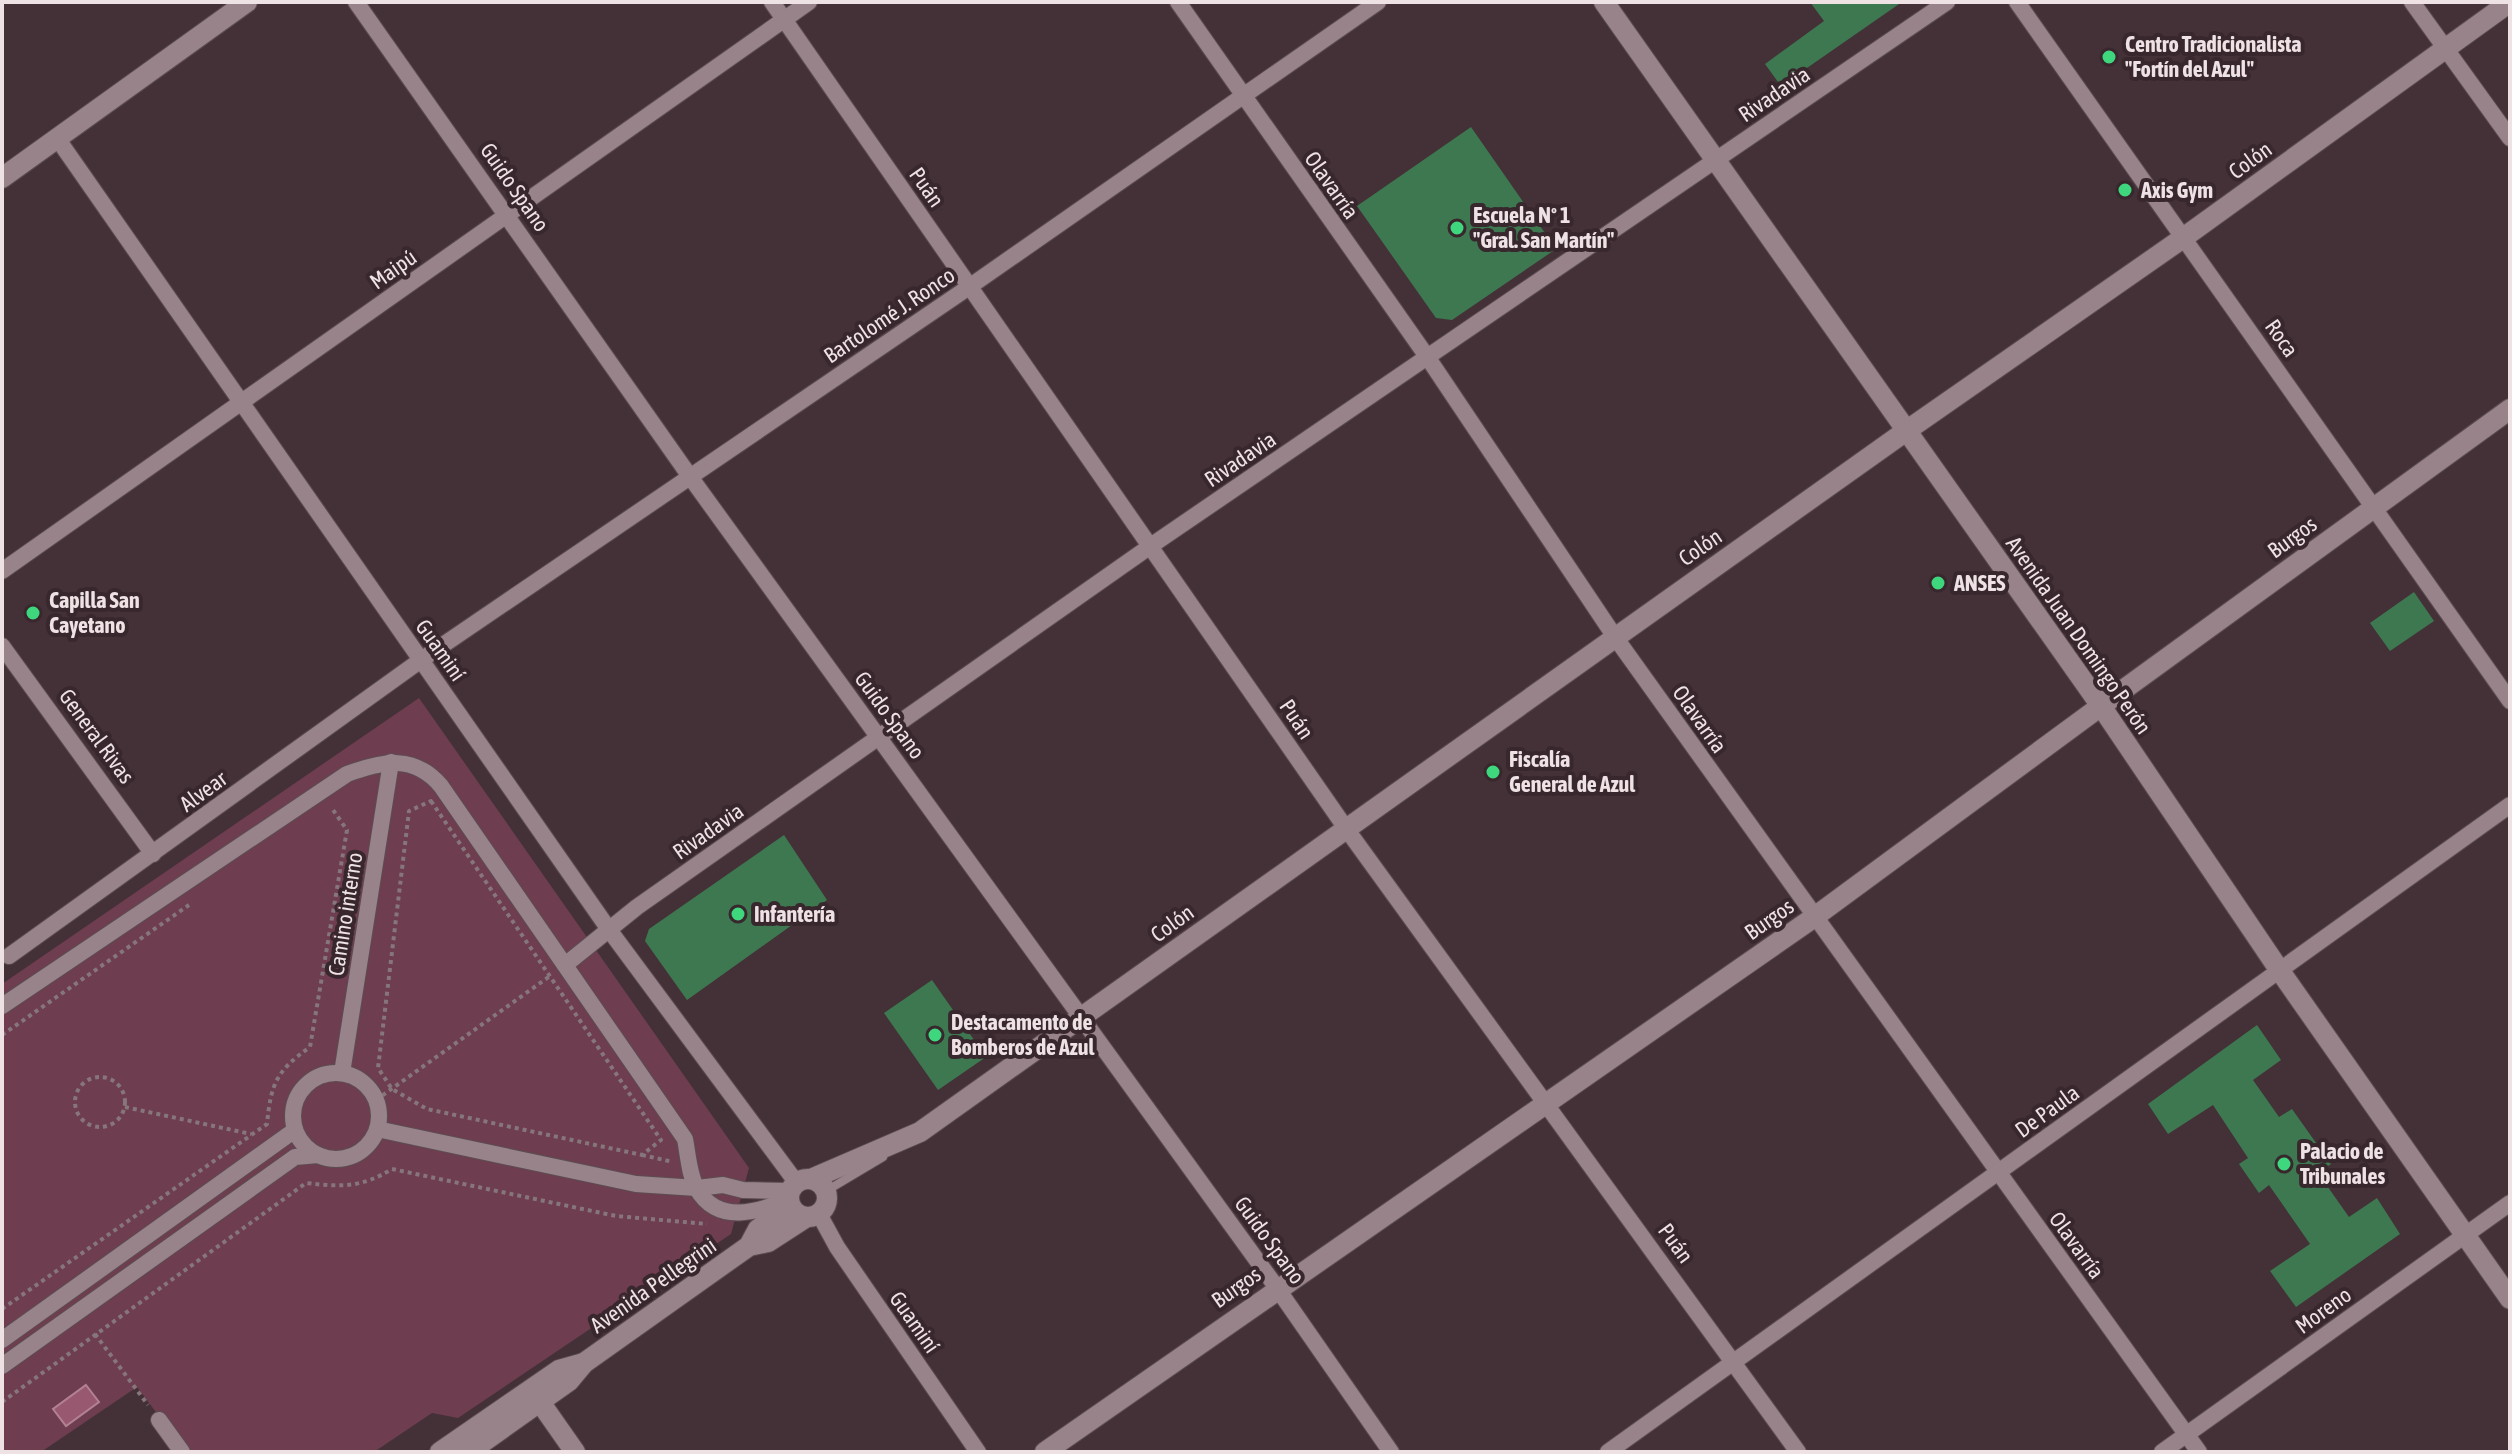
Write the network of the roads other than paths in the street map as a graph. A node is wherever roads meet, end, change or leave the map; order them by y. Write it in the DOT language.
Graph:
graph roads {
  1 [pos="247,2"];
  2 [pos="356,2"];
  3 [pos="772,2"];
  4 [pos="809,2"];
  5 [pos="1178,2"];
  6 [pos="1378,2"];
  7 [pos="1604,2"];
  8 [pos="1947,2"];
  9 [pos="2017,2"];
  10 [pos="2412,2"];
  11 [pos="2510,2"];
  12 [pos="784,20"];
  13 [pos="2445,49"];
  14 [pos="1242,95"];
  15 [pos="57,138"];
  16 [pos="2510,138"];
  17 [pos="1716,160"];
  18 [pos="2,178"];
  19 [pos="509,215"];
  20 [pos="2183,238"];
  21 [pos="969,287"];
  22 [pos="1428,358"];
  23 [pos="241,401"];
  24 [pos="2510,409"];
  25 [pos="1906,431"];
  26 [pos="691,478"];
  27 [pos="2375,507"];
  28 [pos="1152,545"];
  29 [pos="2,571"];
  30 [pos="1615,637"];
  31 [pos="2,646"];
  32 [pos="421,660"];
  33 [pos="2510,701"];
  34 [pos="2101,706"];
  35 [pos="879,738"];
  36 [pos="391,762"];
  37 [pos="2510,805"];
  38 [pos="1345,827"];
  39 [pos="153,854"];
  40 [pos="1813,918"];
  41 [pos="610,931"];
  42 [pos="9,956"];
  43 [pos="565,965"];
  44 [pos="2280,971"];
  45 [pos="2,1006"];
  46 [pos="1081,1019"];
  47 [pos="342,1073"];
  48 [pos="1546,1103"];
  49 [pos="377,1129"];
  50 [pos="295,1130"];
  51 [pos="318,1155"];
  52 [pos="1997,1173"];
  53 [pos="697,1188"];
  54 [pos="803,1198"];
  55 [pos="2510,1203"];
  56 [pos="2464,1236"];
  57 [pos="1277,1288"];
  58 [pos="2510,1299"];
  59 [pos="2,1340"];
  60 [pos="1734,1359"];
  61 [pos="584,1363"];
  62 [pos="2,1366"];
  63 [pos="540,1402"];
  64 [pos="159,1420"];
  65 [pos="2187,1434"];
  66 [pos="182,1452"];
  67 [pos="440,1452"];
  68 [pos="469,1452"];
  69 [pos="575,1452"];
  70 [pos="978,1452"];
  71 [pos="1045,1452"];
  72 [pos="1391,1452"];
  73 [pos="1608,1452"];
  74 [pos="1798,1452"];
  75 [pos="2162,1452"];
  76 [pos="2199,1452"];
  1 -- 15 [label="main road"];
  2 -- 19 [label="street, Guido Spano"];
  3 -- 12 [label="street, Puán"];
  4 -- 12 [label="street, Maipú"];
  5 -- 14 [label="street, Olavarría"];
  6 -- 14 [label="street, Bartolomé J. Ronco"];
  7 -- 17 [label="main road, Avenida Juan Domingo Perón"];
  8 -- 17 [label="street, Rivadavia"];
  9 -- 20 [label="street, Roca"];
  10 -- 13 [label="street"];
  11 -- 13 [label="main road, Colón"];
  12 -- 19 [label="street, Maipú"];
  12 -- 21 [label="street, Puán"];
  13 -- 16 [label="street"];
  13 -- 20 [label="main road, Colón"];
  14 -- 21 [label="street, Bartolomé J. Ronco"];
  14 -- 22 [label="street, Olavarría"];
  15 -- 18 [label="main road"];
  15 -- 23 [label="street, Guaminí"];
  17 -- 22 [label="street, Rivadavia"];
  17 -- 25 [label="main road, Avenida Juan Domingo Perón"];
  19 -- 23 [label="street, Maipú"];
  19 -- 26 [label="street, Guido Spano"];
  20 -- 25 [label="main road, Colón"];
  20 -- 27 [label="street, Roca"];
  21 -- 26 [label="street, Bartolomé J. Ronco"];
  21 -- 28 [label="street, Puán"];
  22 -- 28 [label="street, Rivadavia"];
  22 -- 30 [label="street, Olavarría"];
  23 -- 29 [label="street, Maipú"];
  23 -- 32 [label="street, Guaminí"];
  24 -- 27 [label="main road, Burgos"];
  25 -- 30 [label="main road, Colón"];
  25 -- 34 [label="main road, Avenida Juan Domingo Perón"];
  26 -- 32 [label="street, Bartolomé J. Ronco"];
  26 -- 35 [label="street, Guido Spano"];
  27 -- 33 [label="street, Roca"];
  27 -- 34 [label="main road, Burgos"];
  28 -- 35 [label="street, Rivadavia"];
  28 -- 38 [label="street, Puán"];
  30 -- 38 [label="main road, Colón"];
  30 -- 40 [label="street, Olavarría"];
  31 -- 39 [label="street, General Rivas"];
  32 -- 39 [label="street, Alvear"];
  32 -- 41 [label="street, Guaminí"];
  34 -- 40 [label="main road, Burgos"];
  34 -- 44 [label="main road, Avenida Juan Domingo Perón"];
  35 -- 41 [label="street, Rivadavia"];
  35 -- 46 [label="street, Guido Spano"];
  36 -- 43 [label="street"];
  36 -- 45 [label="street"];
  36 -- 47 [label="street, Camino interno"];
  37 -- 44 [label="street, De Paula"];
  38 -- 46 [label="main road, Colón"];
  38 -- 48 [label="street, Puán"];
  39 -- 42 [label="street, Alvear"];
  40 -- 48 [label="main road, Burgos"];
  40 -- 52 [label="street, Olavarría"];
  41 -- 43 [label="street, Rivadavia"];
  41 -- 54 [label="street, Guaminí"];
  43 -- 53 [label="street"];
  44 -- 52 [label="street, De Paula"];
  44 -- 56 [label="main road, Avenida Juan Domingo Perón"];
  46 -- 54 [label="main road, Colón"];
  46 -- 57 [label="street, Guido Spano"];
  47 -- 49 [label="street"];
  47 -- 50 [label="street"];
  48 -- 57 [label="main road, Burgos"];
  48 -- 60 [label="street, Puán"];
  49 -- 51 [label="street"];
  49 -- 53 [label="street"];
  50 -- 51 [label="street"];
  50 -- 59 [label="street"];
  51 -- 62 [label="street"];
  52 -- 60 [label="street, De Paula"];
  52 -- 65 [label="street, Olavarría"];
  53 -- 54 [label="street"];
  53 -- 54 [label="street"];
  54 -- 61 [label="main road, Avenida Pellegrini"];
  54 -- 70 [label="street, Guaminí"];
  55 -- 56 [label="street, Moreno"];
  56 -- 58 [label="main road, Avenida Juan Domingo Perón"];
  56 -- 65 [label="street, Moreno"];
  57 -- 71 [label="main road, Burgos"];
  57 -- 72 [label="street, Guido Spano"];
  60 -- 73 [label="street, De Paula"];
  60 -- 74 [label="street, Puán"];
  61 -- 63 [label="main road, Avenida Pellegrini"];
  61 -- 67 [label="main road, Avenida Pellegrini"];
  63 -- 68 [label="main road, Avenida Pellegrini"];
  63 -- 69 [label="main road"];
  64 -- 66 [label="street"];
  65 -- 75 [label="street, Moreno"];
  65 -- 76 [label="street, Olavarría"];
}
